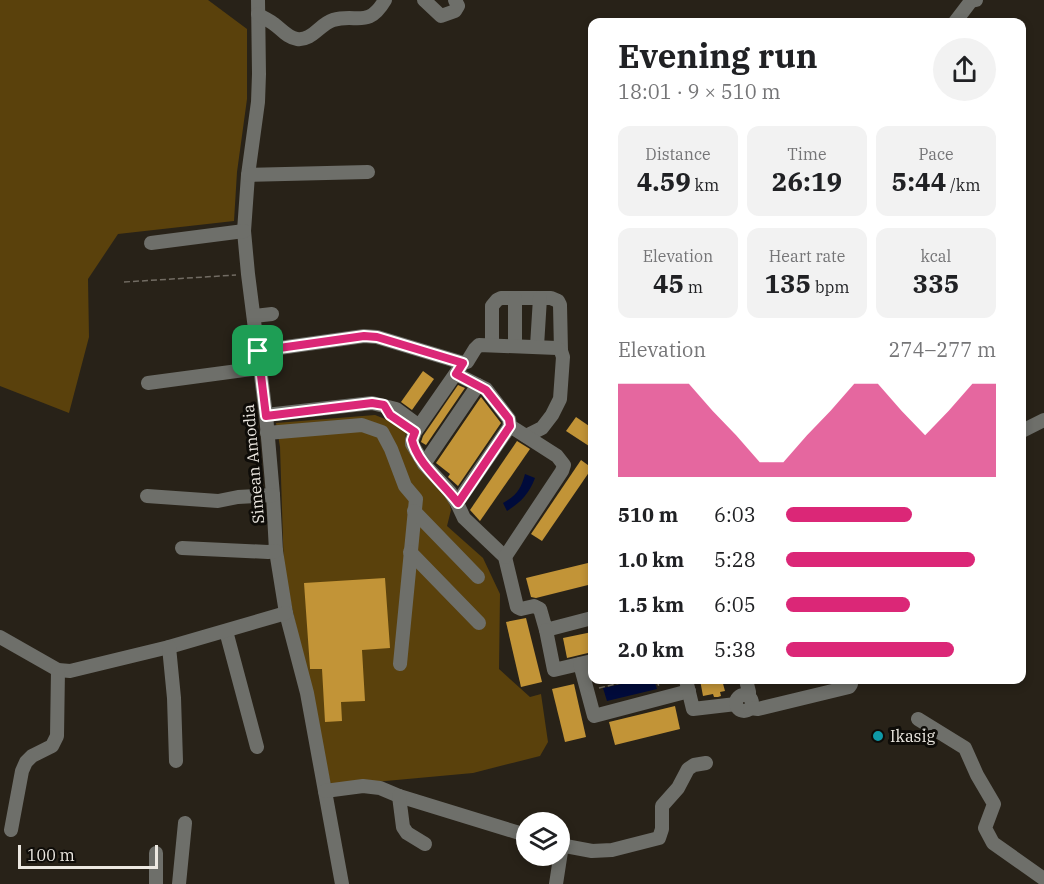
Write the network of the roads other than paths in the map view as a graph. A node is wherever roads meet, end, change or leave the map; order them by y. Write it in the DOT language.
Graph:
graph roads {
  1 [pos="258,0"];
  2 [pos="385,0"];
  3 [pos="424,0"];
  4 [pos="455,0"];
  5 [pos="976,0"];
  6 [pos="258,14"];
  7 [pos="958,18"];
  8 [pos="368,172"];
  9 [pos="248,175"];
  10 [pos="244,231"];
  11 [pos="151,243"];
  12 [pos="515,298"];
  13 [pos="540,298"];
  14 [pos="272,314"];
  15 [pos="254,316"];
  16 [pos="492,345"];
  17 [pos="515,346"];
  18 [pos="537,346"];
  19 [pos="258,351"];
  20 [pos="561,351"];
  21 [pos="260,368"];
  22 [pos="460,368"];
  23 [pos="148,383"];
  24 [pos="478,386"];
  25 [pos="266,416"];
  26 [pos="1044,420"];
  27 [pos="510,426"];
  28 [pos="542,428"];
  29 [pos="417,429"];
  30 [pos="1026,429"];
  31 [pos="267,433"];
  32 [pos="526,436"];
  33 [pos="539,445"];
  34 [pos="424,464"];
  35 [pos="273,495"];
  36 [pos="147,496"];
  37 [pos="458,503"];
  38 [pos="414,511"];
  39 [pos="182,548"];
  40 [pos="276,551"];
  41 [pos="410,552"];
  42 [pos="505,557"];
  43 [pos="477,577"];
  44 [pos="286,613"];
  45 [pos="588,619"];
  46 [pos="479,623"];
  47 [pos="546,630"];
  48 [pos="226,631"];
  49 [pos="0,637"];
  50 [pos="169,647"];
  51 [pos="586,662"];
  52 [pos="400,664"];
  53 [pos="58,670"];
  54 [pos="747,684"];
  55 [pos="851,684"];
  56 [pos="688,685"];
  57 [pos="749,703"];
  58 [pos="918,719"];
  59 [pos="257,747"];
  60 [pos="176,761"];
  61 [pos="706,763"];
  62 [pos="325,791"];
  63 [pos="399,796"];
  64 [pos="185,823"];
  65 [pos="11,830"];
  66 [pos="516,832"];
  67 [pos="426,844"];
  68 [pos="570,847"];
  69 [pos="156,853"];
  70 [pos="558,866"];
  71 [pos="1044,879"];
  72 [pos="156,884"];
  73 [pos="179,884"];
  74 [pos="342,884"];
  75 [pos="556,884"];
  1 -- 6 [label="street, Simean Amodia"];
  2 -- 6 [label="street"];
  3 -- 4 [label="street"];
  5 -- 7 [label="street"];
  6 -- 9 [label="street, Simean Amodia"];
  8 -- 9 [label="street"];
  9 -- 10 [label="street, Simean Amodia"];
  10 -- 11 [label="street"];
  10 -- 15 [label="street, Simean Amodia"];
  12 -- 13 [label="street"];
  12 -- 16 [label="street"];
  12 -- 17 [label="street"];
  13 -- 18 [label="street"];
  13 -- 20 [label="street"];
  14 -- 15 [label="street"];
  15 -- 19 [label="street, Simean Amodia"];
  16 -- 17 [label="street"];
  16 -- 22 [label="street"];
  17 -- 18 [label="street"];
  18 -- 20 [label="street"];
  19 -- 21 [label="street, Simean Amodia"];
  19 -- 22 [label="street"];
  20 -- 28 [label="street"];
  21 -- 23 [label="street"];
  21 -- 25 [label="street, Simean Amodia"];
  22 -- 24 [label="street"];
  22 -- 29 [label="street"];
  24 -- 27 [label="street"];
  24 -- 34 [label="street"];
  25 -- 29 [label="street"];
  25 -- 31 [label="street, Simean Amodia"];
  26 -- 30 [label="street"];
  27 -- 32 [label="street"];
  27 -- 37 [label="street"];
  28 -- 32 [label="street"];
  28 -- 33 [label="street"];
  29 -- 34 [label="street"];
  31 -- 35 [label="street, Simean Amodia"];
  31 -- 38 [label="street"];
  32 -- 33 [label="street"];
  33 -- 42 [label="street"];
  34 -- 37 [label="street"];
  35 -- 36 [label="street"];
  35 -- 40 [label="street, Simean Amodia"];
  37 -- 42 [label="street"];
  38 -- 41 [label="street"];
  38 -- 43 [label="street"];
  39 -- 40 [label="street"];
  40 -- 44 [label="street, Simean Amodia"];
  41 -- 46 [label="street"];
  41 -- 52 [label="street"];
  42 -- 47 [label="street"];
  44 -- 48 [label="street"];
  44 -- 62 [label="street, Simean Amodia"];
  45 -- 47 [label="street"];
  47 -- 51 [label="street"];
  48 -- 50 [label="street"];
  48 -- 59 [label="street"];
  49 -- 53 [label="street"];
  50 -- 53 [label="street"];
  50 -- 60 [label="street"];
  51 -- 56 [label="street"];
  53 -- 65 [label="street"];
  54 -- 57 [label="street"];
  55 -- 57 [label="street"];
  56 -- 57 [label="street"];
  58 -- 71 [label="street"];
  61 -- 68 [label="street"];
  62 -- 63 [label="street"];
  62 -- 74 [label="street, Simean Amodia"];
  63 -- 66 [label="street"];
  63 -- 67 [label="street"];
  64 -- 73 [label="street"];
  69 -- 72 [label="street"];
  70 -- 75 [label="street"];
}
